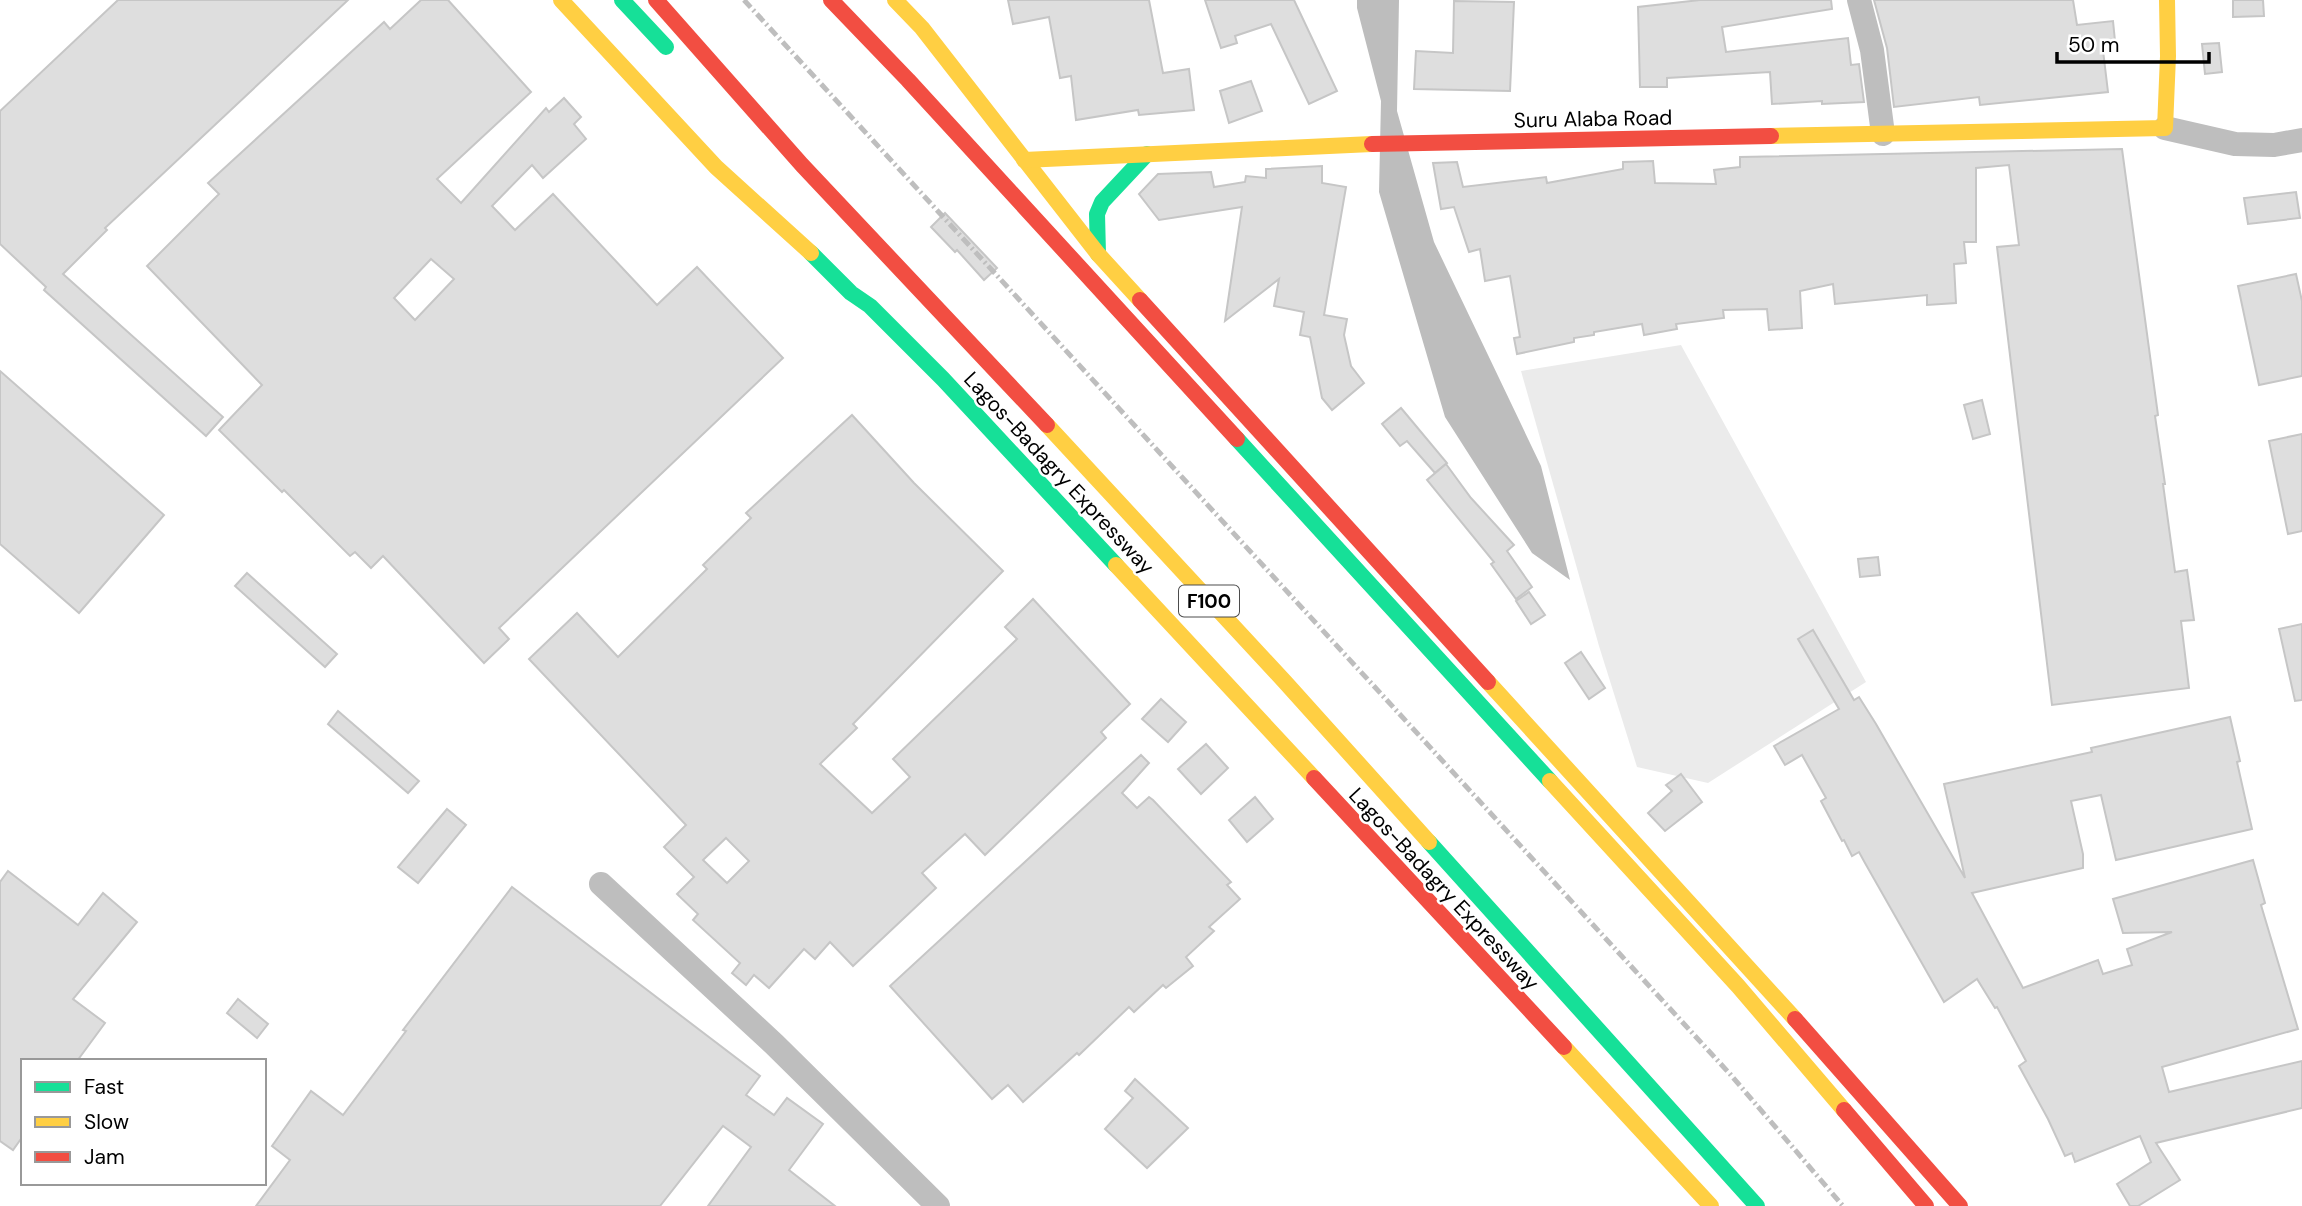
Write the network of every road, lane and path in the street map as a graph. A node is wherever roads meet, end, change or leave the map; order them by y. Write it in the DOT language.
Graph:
graph roads {
  1 [pos="561,0"];
  2 [pos="622,0"];
  3 [pos="656,0"];
  4 [pos="831,0"];
  5 [pos="895,0"];
  6 [pos="1859,0"];
  7 [pos="2167,0"];
  8 [pos="875,23"];
  9 [pos="679,59"];
  10 [pos="908,80"];
  11 [pos="737,117"];
  12 [pos="2165,128"];
  13 [pos="1883,134"];
  14 [pos="2302,140"];
  15 [pos="1147,154"];
  16 [pos="1024,160"];
  17 [pos="802,165"];
  18 [pos="1098,254"];
  19 [pos="601,884"];
  20 [pos="939,1206"];
  21 [pos="1711,1206"];
  22 [pos="1757,1206"];
  23 [pos="1926,1206"];
  24 [pos="1959,1206"];
  1 -- 21 [label="main road, Lagos-Badagry Expressway"];
  2 -- 9 [label="main road"];
  3 -- 17 [label="main road, Lagos-Badagry Expressway / F100"];
  4 -- 10 [label="main road"];
  5 -- 16 [label="main road"];
  6 -- 13 [label="street"];
  7 -- 12 [label="main road"];
  8 -- 10 [label="main road"];
  10 -- 23 [label="main road"];
  11 -- 17 [label="main road"];
  12 -- 13 [label="main road, Suru Alaba Road"];
  12 -- 14 [label="street"];
  13 -- 15 [label="main road, Suru Alaba Road"];
  15 -- 16 [label="main road, Suru Alaba Road"];
  15 -- 18 [label="main road"];
  16 -- 18 [label="main road"];
  17 -- 22 [label="main road, Lagos-Badagry Expressway / F100"];
  18 -- 24 [label="main road"];
  19 -- 20 [label="street"];
}
